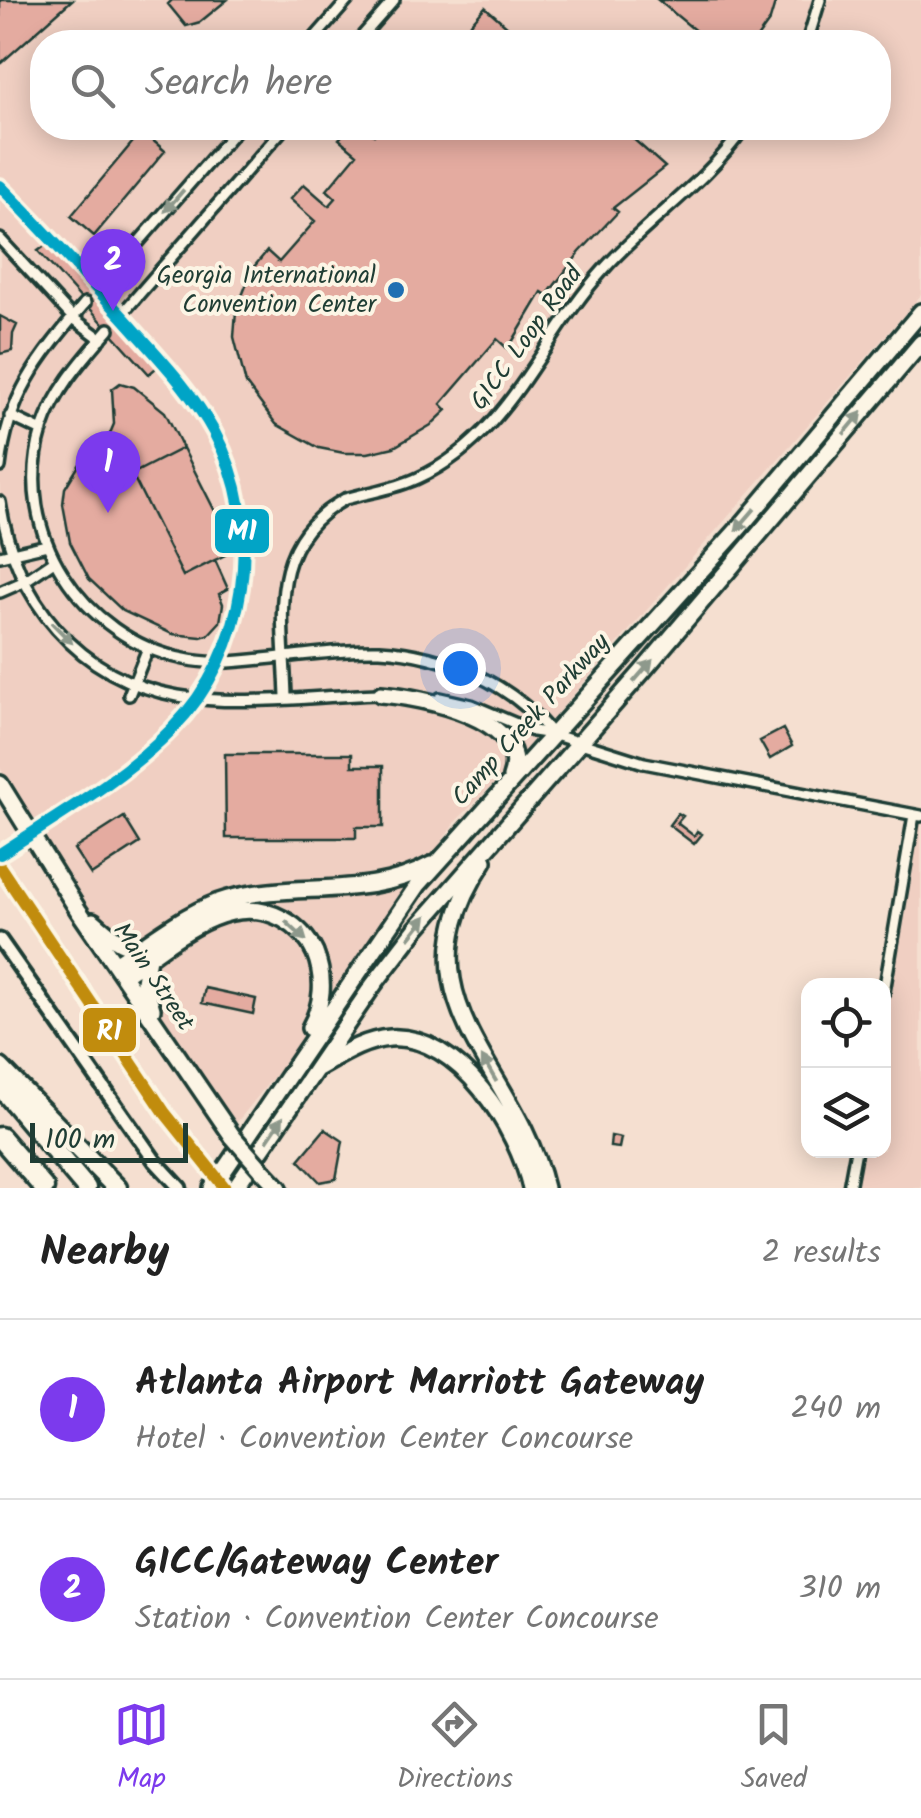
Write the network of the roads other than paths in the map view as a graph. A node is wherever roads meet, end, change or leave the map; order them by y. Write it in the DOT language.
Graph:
graph roads {
  1 [pos="348,0"];
  2 [pos="394,0"];
  3 [pos="820,0"];
  4 [pos="322,30"];
  5 [pos="368,30"];
  6 [pos="811,30"];
  7 [pos="228,140"];
  8 [pos="274,140"];
  9 [pos="734,140"];
  10 [pos="0,239"];
  11 [pos="97,290"];
  12 [pos="85,303"];
  13 [pos="921,312"];
  14 [pos="120,316"];
  15 [pos="73,318"];
  16 [pos="109,330"];
  17 [pos="100,339"];
  18 [pos="921,343"];
  19 [pos="10,416"];
  20 [pos="42,431"];
  21 [pos="0,467"];
  22 [pos="0,502"];
  23 [pos="47,545"];
  24 [pos="5,554"];
  25 [pos="54,561"];
  26 [pos="23,582"];
  27 [pos="0,592"];
  28 [pos="148,648"];
  29 [pos="285,657"];
  30 [pos="134,683"];
  31 [pos="128,694"];
  32 [pos="381,694"];
  33 [pos="286,697"];
  34 [pos="552,734"];
  35 [pos="578,744"];
  36 [pos="509,781"];
  37 [pos="0,784"];
  38 [pos="517,812"];
  39 [pos="917,815"];
  40 [pos="439,860"];
  41 [pos="78,910"];
  42 [pos="0,940"];
  43 [pos="149,951"];
  44 [pos="119,970"];
  45 [pos="887,978"];
  46 [pos="162,1036"];
  47 [pos="0,1068"];
  48 [pos="315,1070"];
  49 [pos="286,1078"];
  50 [pos="0,1086"];
  51 [pos="0,1137"];
  52 [pos="855,1158"];
  53 [pos="179,1187"];
  54 [pos="44,1188"];
  55 [pos="86,1188"];
  56 [pos="117,1188"];
  57 [pos="212,1188"];
  58 [pos="235,1188"];
  59 [pos="279,1188"];
  60 [pos="531,1188"];
  61 [pos="545,1188"];
  62 [pos="850,1188"];
  1 -- 4 [label="street"];
  2 -- 5 [label="street"];
  3 -- 6 [label="street"];
  7 -- 11 [label="street, one-way"];
  8 -- 14 [label="street"];
  9 -- 29 [label="street, GICC Loop Road"];
  10 -- 15 [label="street"];
  12 -- 15 [label="street"];
  13 -- 34 [label="main road, Camp Creek Parkway, one-way"];
  15 -- 17 [label="street"];
  15 -- 19 [label="street"];
  16 -- 17 [label="street"];
  17 -- 20 [label="street"];
  35 -- 18 [label="main road, Camp Creek Parkway, one-way"];
  19 -- 20 [label="street"];
  19 -- 21 [label="street"];
  20 -- 23 [label="street"];
  22 -- 24 [label="street"];
  23 -- 24 [label="street"];
  23 -- 25 [label="street"];
  24 -- 26 [label="street"];
  25 -- 26 [label="street"];
  25 -- 28 [label="street"];
  26 -- 27 [label="street"];
  26 -- 30 [label="street, one-way"];
  28 -- 29 [label="street"];
  28 -- 30 [label="street"];
  29 -- 33 [label="street, GICC Loop Road"];
  29 -- 34 [label="street"];
  30 -- 31 [label="street"];
  30 -- 33 [label="street"];
  32 -- 33 [label="street"];
  32 -- 34 [label="street"];
  32 -- 36 [label="main road"];
  34 -- 35 [label="street"];
  34 -- 36 [label="main road, Camp Creek Parkway"];
  35 -- 38 [label="main road, Camp Creek Parkway"];
  35 -- 39 [label="street"];
  36 -- 40 [label="main road, Camp Creek Parkway"];
  37 -- 41 [label="main road, Main Street"];
  48 -- 38 [label="main road, Camp Creek Parkway, one-way"];
  61 -- 38 [label="main road, one-way"];
  39 -- 45 [label="street"];
  40 -- 43 [label="main road"];
  40 -- 49 [label="main road, Camp Creek Parkway"];
  41 -- 43 [label="main road"];
  41 -- 44 [label="main road, Main Street"];
  42 -- 53 [label="street"];
  43 -- 44 [label="main road"];
  43 -- 46 [label="main road"];
  43 -- 49 [label="main road, one-way"];
  44 -- 46 [label="main road, Main Street"];
  46 -- 59 [label="main road, Main Street, bridge"];
  47 -- 56 [label="highway"];
  58 -- 48 [label="main road, Camp Creek Parkway, one-way"];
  48 -- 60 [label="main road"];
  49 -- 57 [label="main road, Camp Creek Parkway"];
  50 -- 55 [label="highway"];
  51 -- 54 [label="highway"];
  52 -- 62 [label="street"];
}
